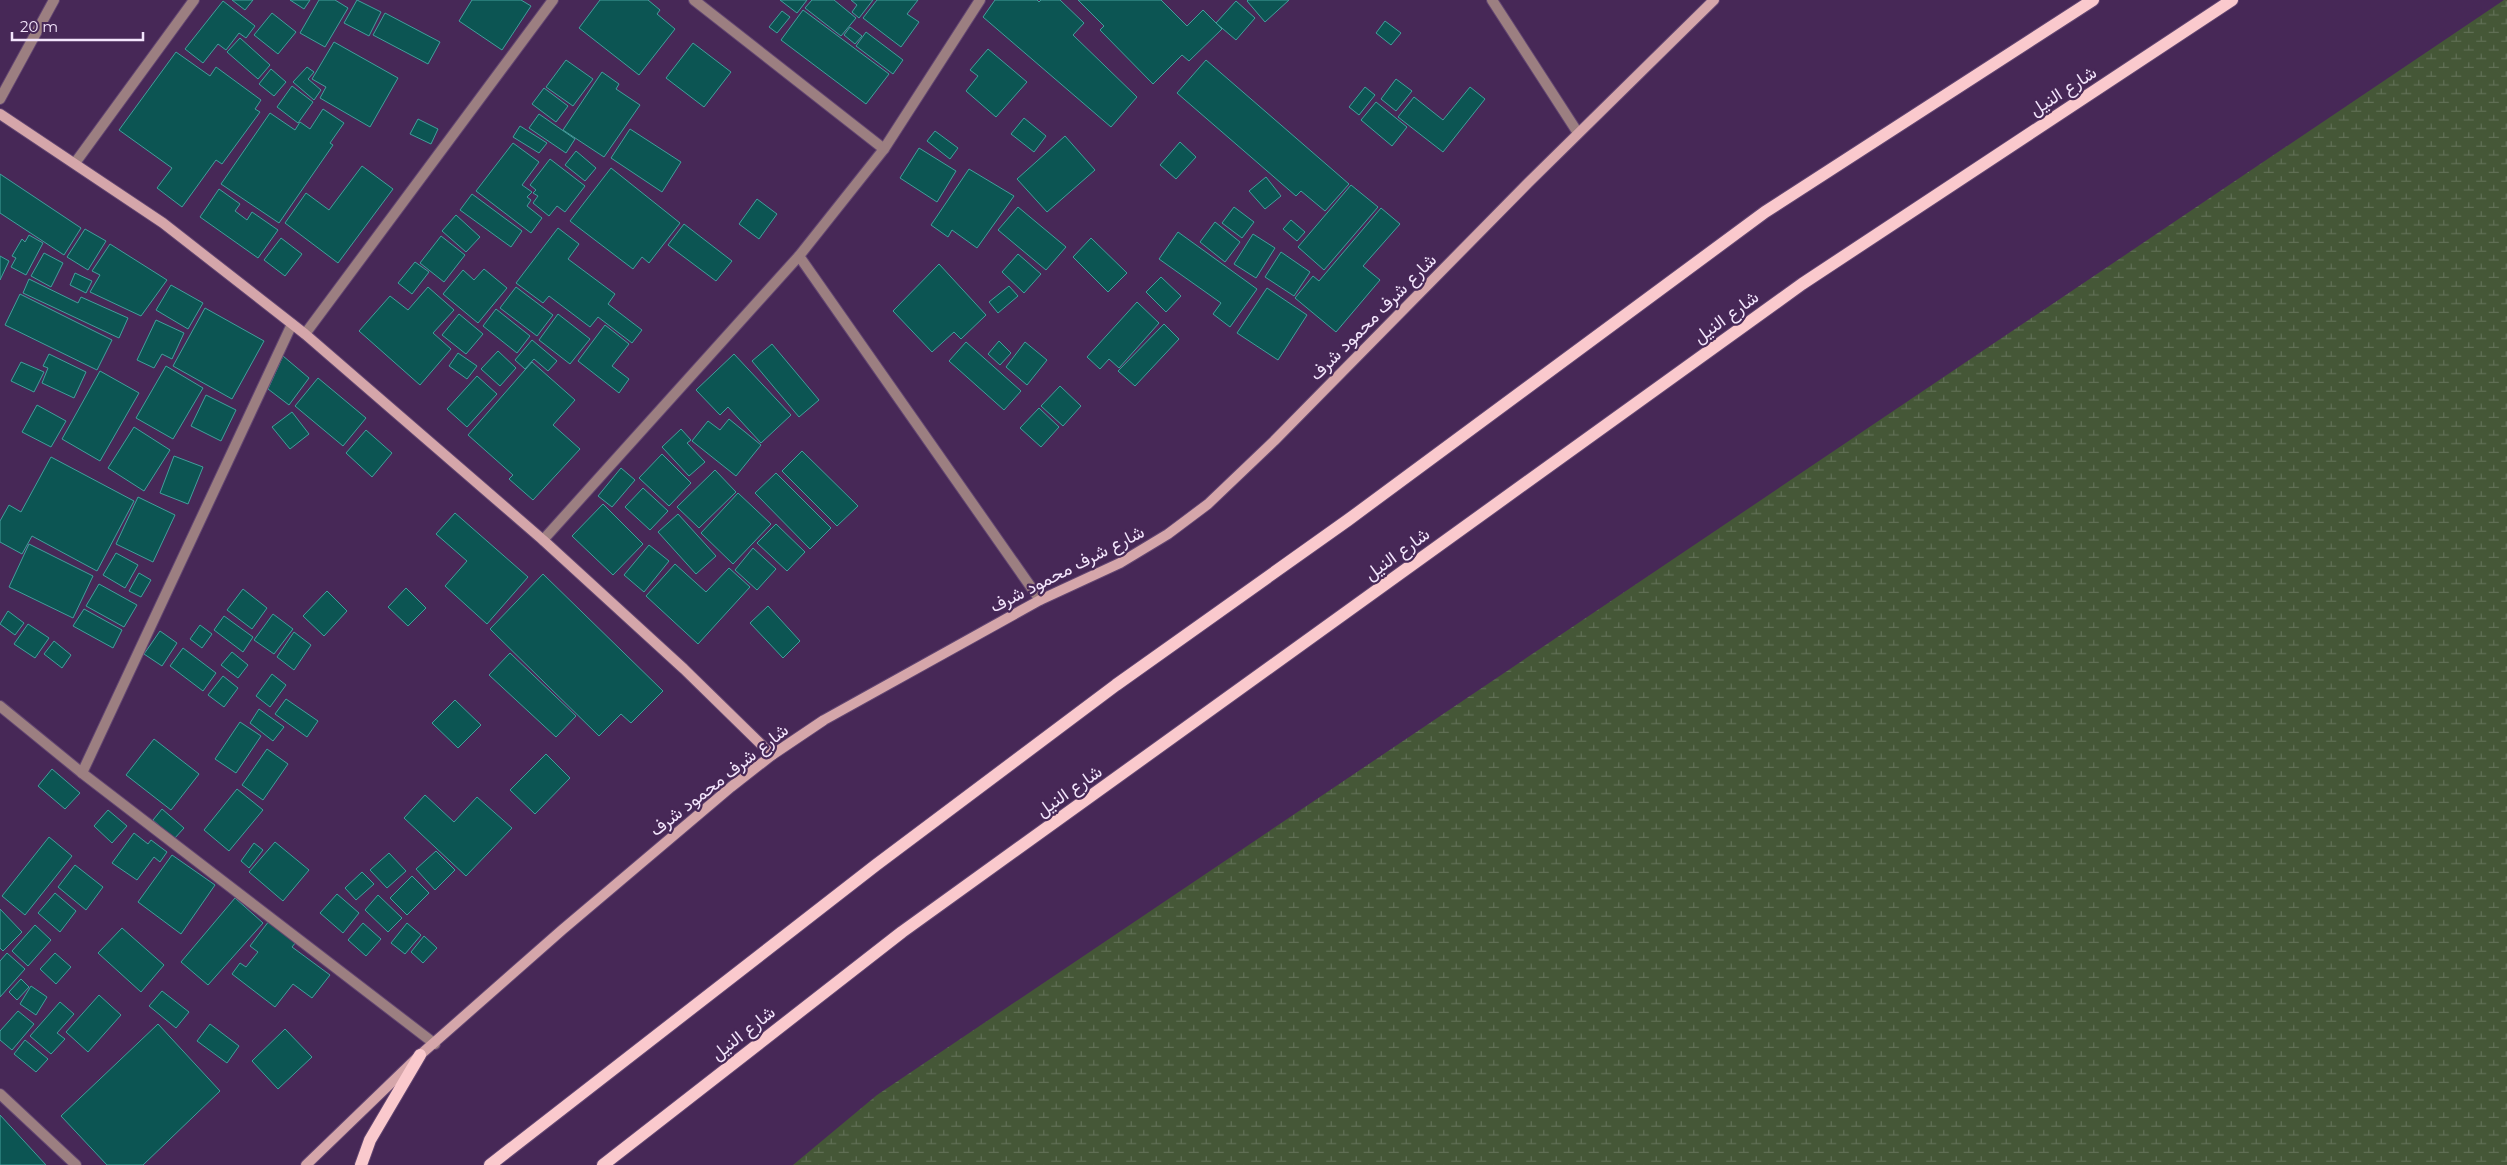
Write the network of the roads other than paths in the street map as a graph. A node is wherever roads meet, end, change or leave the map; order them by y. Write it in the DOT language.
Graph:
graph roads {
  1 [pos="54,0"];
  2 [pos="194,0"];
  3 [pos="553,0"];
  4 [pos="694,0"];
  5 [pos="980,0"];
  6 [pos="1492,0"];
  7 [pos="1714,0"];
  8 [pos="2093,0"];
  9 [pos="2232,0"];
  10 [pos="0,99"];
  11 [pos="0,114"];
  12 [pos="1578,133"];
  13 [pos="884,149"];
  14 [pos="75,163"];
  15 [pos="799,256"];
  16 [pos="292,324"];
  17 [pos="305,334"];
  18 [pos="543,540"];
  19 [pos="1040,600"];
  20 [pos="0,706"];
  21 [pos="772,755"];
  22 [pos="82,773"];
  23 [pos="435,1044"];
  24 [pos="420,1055"];
  25 [pos="0,1094"];
  26 [pos="76,1165"];
  27 [pos="306,1165"];
  28 [pos="361,1165"];
  29 [pos="490,1165"];
  30 [pos="603,1165"];
  1 -- 10 [label="street"];
  2 -- 14 [label="street"];
  3 -- 17 [label="street"];
  4 -- 13 [label="street"];
  5 -- 13 [label="street"];
  6 -- 12 [label="street"];
  7 -- 12 [label="street, شارع شرف محمود شرف"];
  8 -- 29 [label="main road"];
  9 -- 30 [label="main road, شارع النيل"];
  11 -- 14 [label="street"];
  12 -- 19 [label="street, شارع شرف محمود شرف"];
  13 -- 15 [label="street"];
  14 -- 16 [label="street"];
  15 -- 18 [label="street"];
  15 -- 19 [label="street"];
  16 -- 17 [label="street"];
  16 -- 22 [label="street"];
  17 -- 18 [label="street"];
  18 -- 21 [label="street"];
  19 -- 21 [label="street, شارع شرف محمود شرف"];
  20 -- 22 [label="street"];
  21 -- 23 [label="street, شارع شرف محمود شرف"];
  22 -- 23 [label="street"];
  23 -- 24 [label="street, شارع شرف محمود شرف"];
  24 -- 27 [label="street, شارع شرف محمود شرف"];
  24 -- 28 [label="main road"];
  25 -- 26 [label="street"];
}
